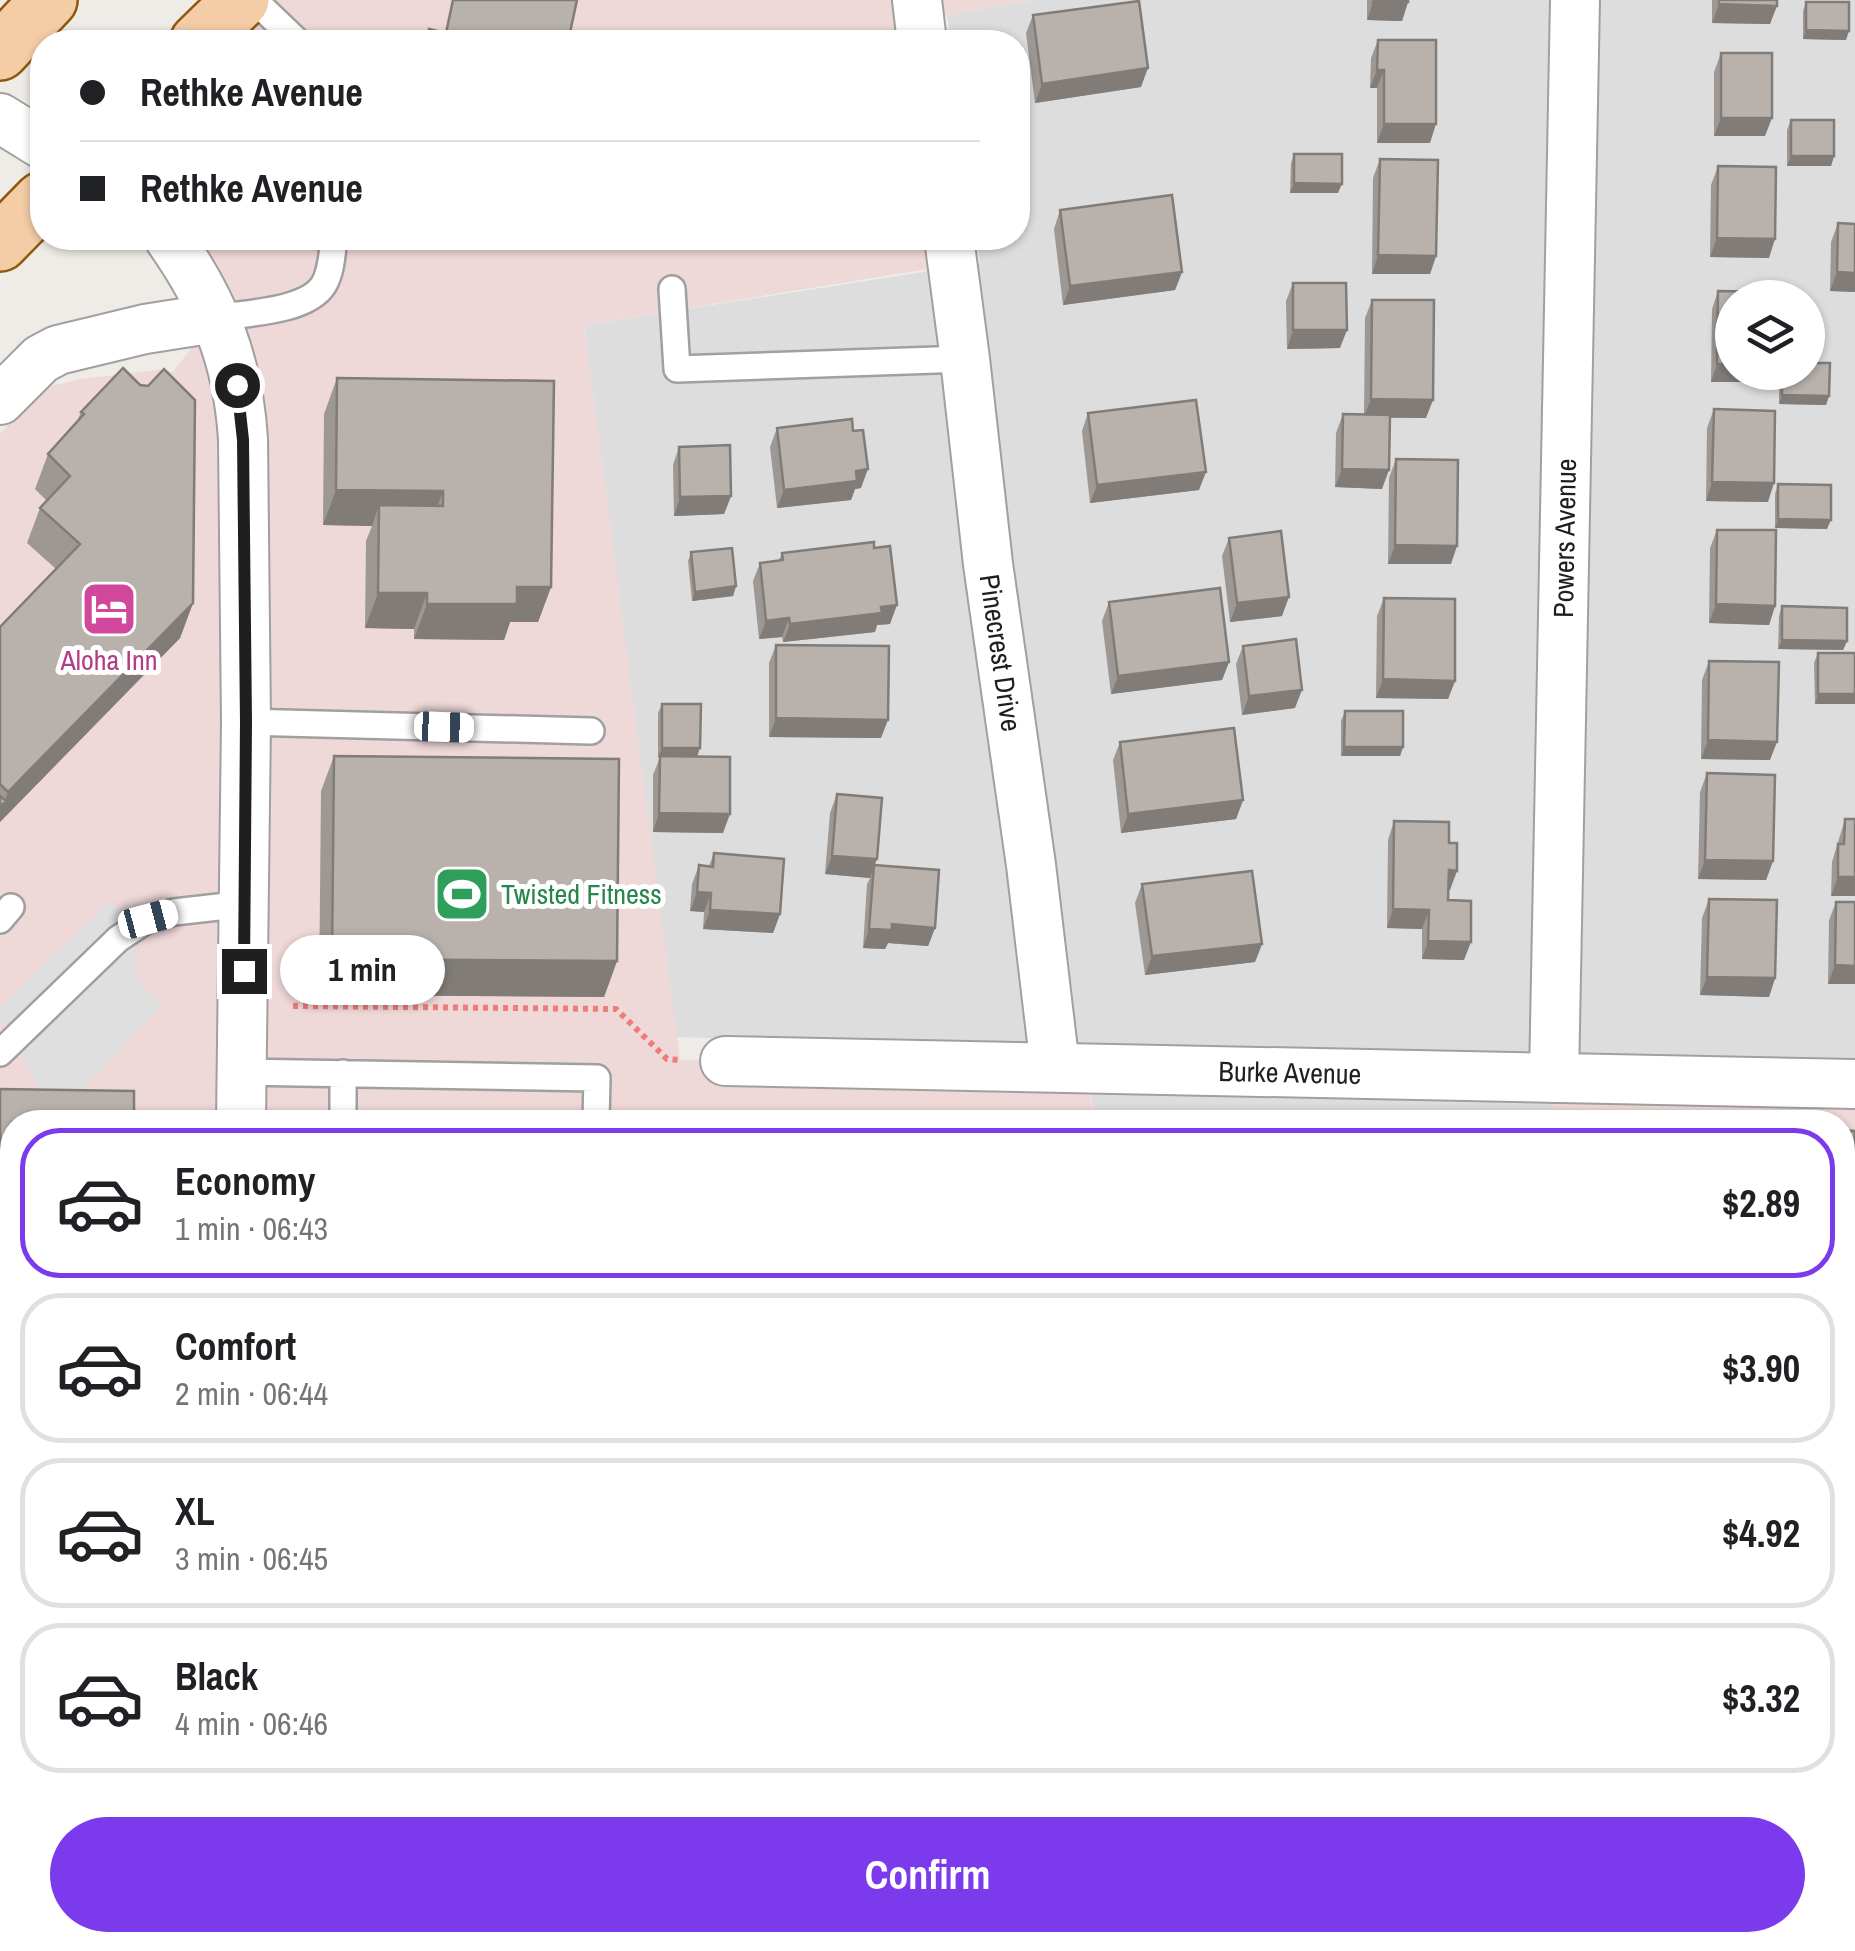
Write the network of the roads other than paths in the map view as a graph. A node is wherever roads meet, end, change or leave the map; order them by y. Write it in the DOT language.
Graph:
graph roads {
  1 [pos="49,0"];
  2 [pos="241,0"];
  3 [pos="254,0"];
  4 [pos="917,0"];
  5 [pos="1575,0"];
  6 [pos="210,30"];
  7 [pos="285,30"];
  8 [pos="921,30"];
  9 [pos="0,52"];
  10 [pos="0,118"];
  11 [pos="30,137"];
  12 [pos="30,212"];
  13 [pos="0,243"];
  14 [pos="177,250"];
  15 [pos="332,250"];
  16 [pos="951,250"];
  17 [pos="672,289"];
  18 [pos="215,318"];
  19 [pos="965,360"];
  20 [pos="0,400"];
  21 [pos="246,722"];
  22 [pos="591,731"];
  23 [pos="245,904"];
  24 [pos="0,1053"];
  25 [pos="725,1061"];
  26 [pos="1055,1067"];
  27 [pos="242,1072"];
  28 [pos="343,1073"];
  29 [pos="1554,1078"];
  30 [pos="1855,1084"];
  31 [pos="241,1110"];
  32 [pos="343,1110"];
  33 [pos="596,1110"];
  1 -- 9 [label="main road"];
  2 -- 6 [label="main road"];
  3 -- 7 [label="lane"];
  4 -- 8 [label="street"];
  5 -- 29 [label="street, Powers Avenue"];
  10 -- 11 [label="street"];
  12 -- 13 [label="main road"];
  14 -- 18 [label="street"];
  15 -- 18 [label="lane"];
  16 -- 19 [label="street, Pinecrest Drive"];
  17 -- 19 [label="lane"];
  18 -- 20 [label="street"];
  18 -- 21 [label="street"];
  19 -- 26 [label="street, Pinecrest Drive"];
  21 -- 22 [label="lane"];
  21 -- 23 [label="street"];
  23 -- 24 [label="lane"];
  23 -- 27 [label="street"];
  25 -- 26 [label="street, Burke Avenue"];
  26 -- 29 [label="street, Burke Avenue"];
  27 -- 28 [label="lane"];
  27 -- 31 [label="street"];
  28 -- 32 [label="lane"];
  28 -- 33 [label="lane"];
  29 -- 30 [label="street, Burke Avenue"];
}
